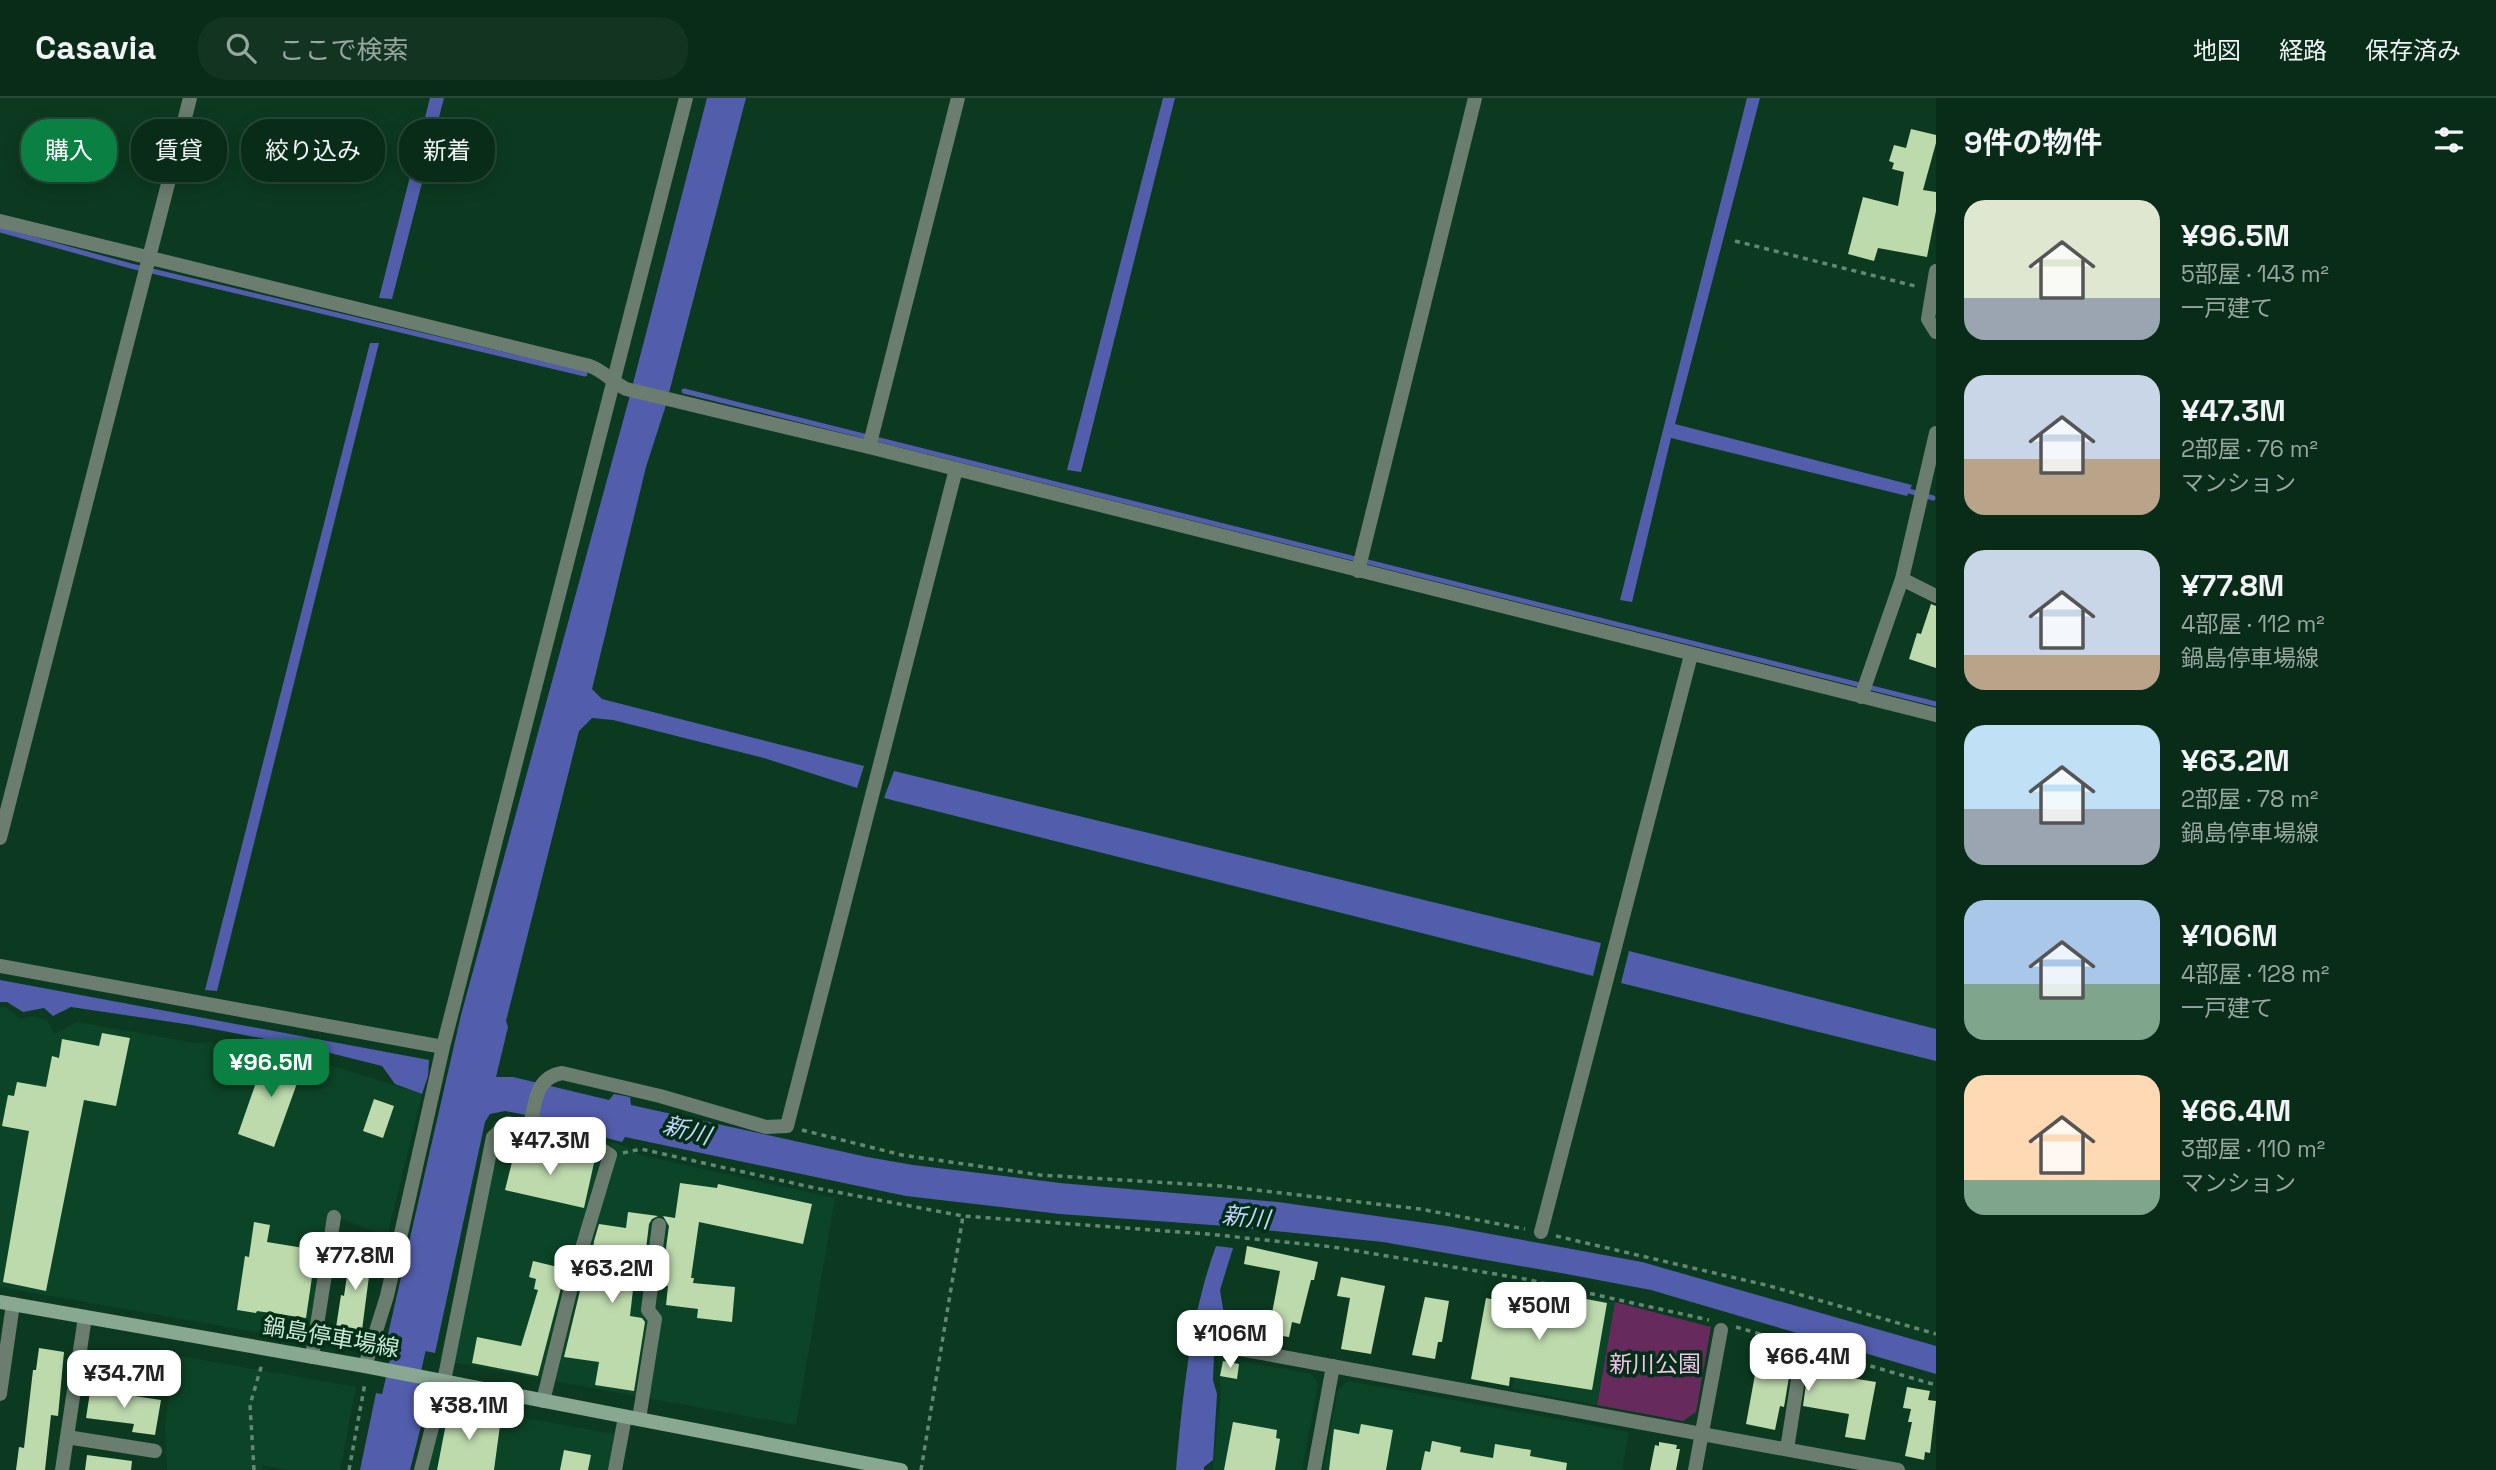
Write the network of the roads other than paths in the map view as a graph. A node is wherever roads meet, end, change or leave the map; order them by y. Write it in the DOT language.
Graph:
graph roads {
  1 [pos="190,98"];
  2 [pos="686,98"];
  3 [pos="958,98"];
  4 [pos="1475,98"];
  5 [pos="0,221"];
  6 [pos="149,258"];
  7 [pos="1936,271"];
  8 [pos="1936,332"];
  9 [pos="619,385"];
  10 [pos="1936,433"];
  11 [pos="871,440"];
  12 [pos="956,469"];
  13 [pos="1358,571"];
  14 [pos="1902,579"];
  15 [pos="1936,596"];
  16 [pos="1691,655"];
  17 [pos="1861,697"];
  18 [pos="1936,715"];
  19 [pos="0,838"];
  20 [pos="0,966"];
  21 [pos="443,1047"];
  22 [pos="531,1124"];
  23 [pos="334,1217"];
  24 [pos="659,1225"];
  25 [pos="1541,1232"];
  26 [pos="6,1303"];
  27 [pos="85,1317"];
  28 [pos="1721,1326"];
  29 [pos="1229,1347"];
  30 [pos="312,1357"];
  31 [pos="365,1366"];
  32 [pos="1333,1366"];
  33 [pos="1798,1379"];
  34 [pos="444,1381"];
  35 [pos="0,1394"];
  36 [pos="543,1401"];
  37 [pos="632,1418"];
  38 [pos="1702,1434"];
  39 [pos="67,1437"];
  40 [pos="1787,1449"];
  41 [pos="155,1451"];
  42 [pos="62,1470"];
  43 [pos="421,1470"];
  44 [pos="615,1470"];
  45 [pos="901,1470"];
  46 [pos="1314,1470"];
  47 [pos="1695,1470"];
  48 [pos="1898,1470"];
  1 -- 6 [label="street"];
  2 -- 9 [label="street"];
  3 -- 11 [label="street"];
  4 -- 13 [label="street"];
  5 -- 6 [label="street"];
  6 -- 9 [label="street"];
  6 -- 19 [label="street"];
  7 -- 8 [label="street"];
  9 -- 11 [label="street"];
  9 -- 21 [label="street"];
  10 -- 14 [label="street"];
  11 -- 12 [label="street"];
  12 -- 13 [label="street"];
  12 -- 22 [label="street"];
  13 -- 16 [label="street"];
  14 -- 15 [label="street"];
  14 -- 17 [label="street"];
  16 -- 17 [label="street"];
  16 -- 25 [label="street"];
  17 -- 18 [label="street"];
  20 -- 21 [label="street"];
  21 -- 31 [label="street"];
  22 -- 34 [label="street"];
  22 -- 36 [label="street"];
  23 -- 30 [label="street"];
  24 -- 37 [label="street"];
  26 -- 27 [label="main road, 鍋島停車場線"];
  26 -- 35 [label="street"];
  27 -- 30 [label="main road, 鍋島停車場線"];
  27 -- 39 [label="street"];
  28 -- 38 [label="street"];
  29 -- 32 [label="street"];
  30 -- 31 [label="main road, 鍋島停車場線"];
  31 -- 34 [label="main road, 鍋島停車場線"];
  32 -- 38 [label="street"];
  32 -- 46 [label="street"];
  33 -- 40 [label="street"];
  34 -- 36 [label="main road, 鍋島停車場線"];
  34 -- 43 [label="street"];
  36 -- 37 [label="main road, 鍋島停車場線"];
  37 -- 44 [label="street"];
  37 -- 45 [label="main road, 鍋島停車場線"];
  38 -- 40 [label="street"];
  38 -- 47 [label="street"];
  39 -- 41 [label="street"];
  39 -- 42 [label="street"];
  40 -- 48 [label="street"];
}
